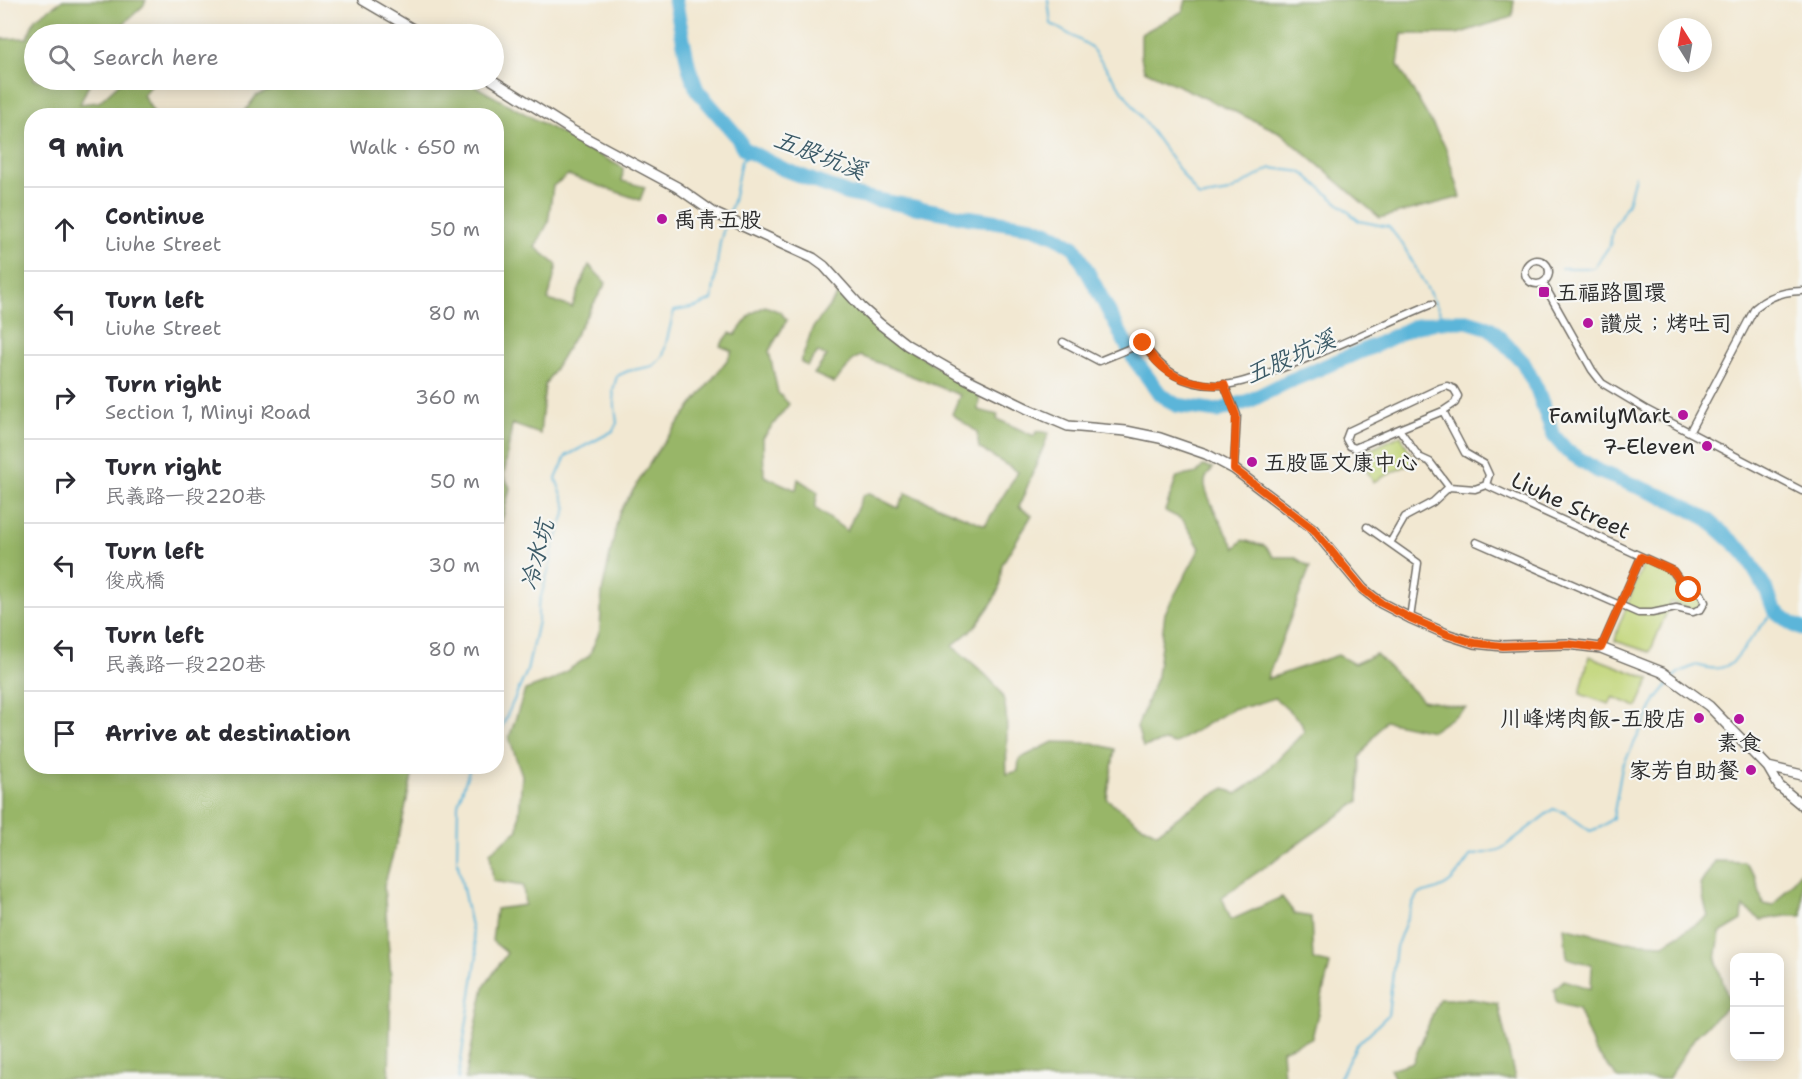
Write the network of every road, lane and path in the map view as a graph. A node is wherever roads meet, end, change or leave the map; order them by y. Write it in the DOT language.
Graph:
graph roads {
  1 [pos="363,0"];
  2 [pos="404,24"];
  3 [pos="504,88"];
  4 [pos="1543,283"];
  5 [pos="1802,291"];
  6 [pos="1432,304"];
  7 [pos="1063,342"];
  8 [pos="1225,387"];
  9 [pos="1443,411"];
  10 [pos="1399,429"];
  11 [pos="1690,431"];
  12 [pos="1234,469"];
  13 [pos="1486,485"];
  14 [pos="1449,487"];
  15 [pos="1802,491"];
  16 [pos="1367,527"];
  17 [pos="1476,542"];
  18 [pos="1390,543"];
  19 [pos="1641,557"];
  20 [pos="1620,605"];
  21 [pos="1410,618"];
  22 [pos="1601,648"];
  23 [pos="1768,767"];
  24 [pos="1802,775"];
  25 [pos="1802,805"];
  1 -- 2 [label="main road"];
  3 -- 12 [label="main road"];
  4 -- 4 [label="street"];
  4 -- 11 [label="street"];
  5 -- 11 [label="street"];
  6 -- 8 [label="street"];
  7 -- 8 [label="street"];
  8 -- 12 [label="street"];
  9 -- 10 [label="street"];
  9 -- 10 [label="street"];
  9 -- 13 [label="street, Liuhe Street"];
  10 -- 14 [label="street"];
  11 -- 15 [label="street"];
  12 -- 21 [label="main road"];
  13 -- 14 [label="street, Liuhe Street"];
  13 -- 19 [label="street, Liuhe Street"];
  14 -- 18 [label="street"];
  16 -- 18 [label="street"];
  17 -- 20 [label="street, Liuhe Street"];
  18 -- 21 [label="street"];
  19 -- 20 [label="street, Liuhe Street"];
  19 -- 20 [label="street, Liuhe Street"];
  20 -- 22 [label="street, Liuhe Street"];
  21 -- 22 [label="main road"];
  22 -- 23 [label="main road"];
  23 -- 24 [label="main road"];
  23 -- 25 [label="main road"];
}
